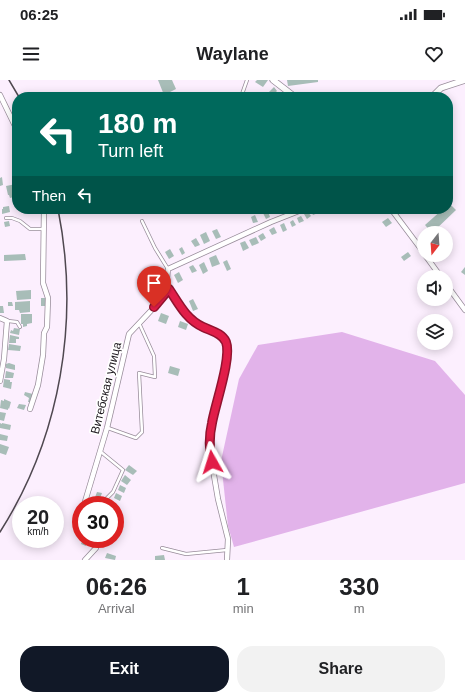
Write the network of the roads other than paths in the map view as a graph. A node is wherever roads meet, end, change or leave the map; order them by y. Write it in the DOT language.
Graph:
graph roads {
  1 [pos="247,80"];
  2 [pos="274,80"];
  3 [pos="465,80"];
  4 [pos="243,92"];
  5 [pos="289,92"];
  6 [pos="437,92"];
  7 [pos="0,95"];
  8 [pos="12,120"];
  9 [pos="44,214"];
  10 [pos="291,214"];
  11 [pos="395,214"];
  12 [pos="6,218"];
  13 [pos="142,221"];
  14 [pos="44,229"];
  15 [pos="417,243"];
  16 [pos="168,269"];
  17 [pos="169,289"];
  18 [pos="453,294"];
  19 [pos="465,310"];
  20 [pos="0,318"];
  21 [pos="7,321"];
  22 [pos="138,323"];
  23 [pos="20,327"];
  24 [pos="0,381"];
  25 [pos="30,409"];
  26 [pos="107,428"];
  27 [pos="100,451"];
  28 [pos="87,496"];
  29 [pos="109,496"];
  30 [pos="96,548"];
  31 [pos="162,548"];
  32 [pos="227,550"];
  33 [pos="85,560"];
  34 [pos="227,560"];
  1 -- 4 [label="lane"];
  2 -- 5 [label="street"];
  3 -- 6 [label="street"];
  7 -- 8 [label="street"];
  9 -- 14 [label="street"];
  10 -- 16 [label="street"];
  11 -- 15 [label="street"];
  12 -- 14 [label="lane"];
  13 -- 16 [label="lane"];
  14 -- 25 [label="street"];
  16 -- 17 [label="street"];
  17 -- 22 [label="street, Витебская улица"];
  17 -- 32 [label="street"];
  18 -- 19 [label="street"];
  20 -- 21 [label="street"];
  21 -- 23 [label="lane"];
  21 -- 24 [label="street"];
  22 -- 26 [label="street, Витебская улица"];
  22 -- 26 [label="lane"];
  26 -- 27 [label="street, Витебская улица"];
  27 -- 28 [label="street, Витебская улица"];
  27 -- 29 [label="lane"];
  30 -- 33 [label="street"];
  31 -- 32 [label="lane"];
  32 -- 34 [label="street"];
}
